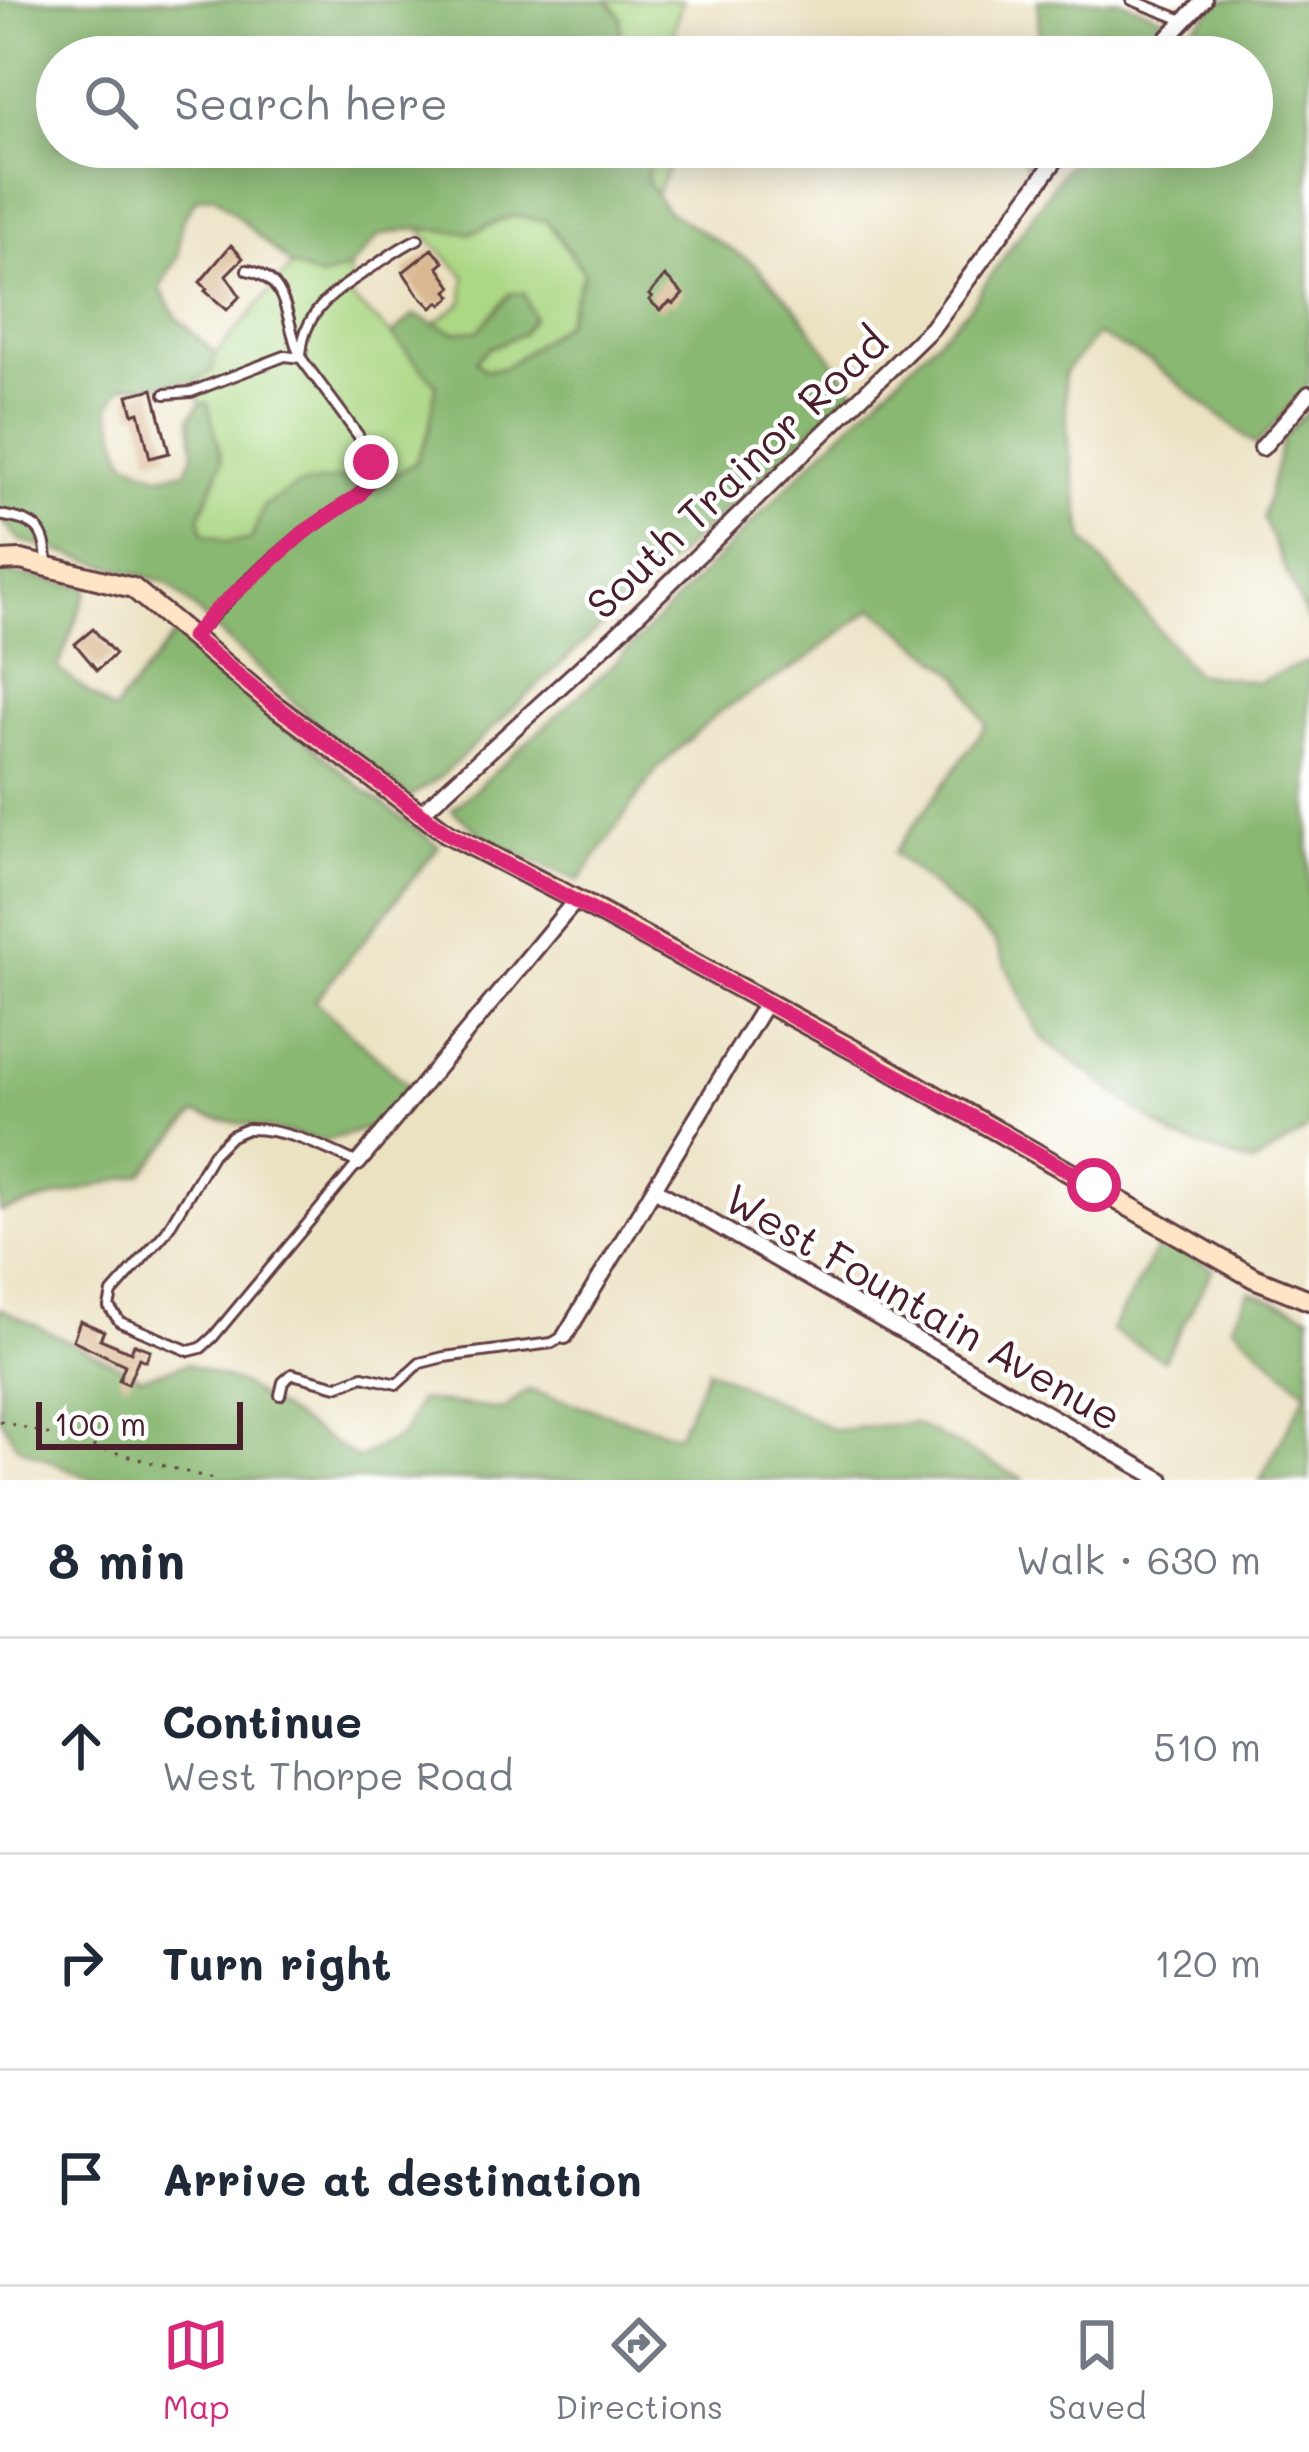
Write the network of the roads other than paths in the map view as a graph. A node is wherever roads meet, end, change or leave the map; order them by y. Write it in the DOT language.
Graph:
graph roads {
  1 [pos="1132,0"];
  2 [pos="1204,0"];
  3 [pos="1184,20"];
  4 [pos="1169,36"];
  5 [pos="1050,168"];
  6 [pos="418,239"];
  7 [pos="247,270"];
  8 [pos="301,358"];
  9 [pos="165,394"];
  10 [pos="1309,394"];
  11 [pos="1262,448"];
  12 [pos="0,515"];
  13 [pos="0,561"];
  14 [pos="47,567"];
  15 [pos="192,637"];
  16 [pos="419,815"];
  17 [pos="576,900"];
  18 [pos="766,1003"];
  19 [pos="358,1163"];
  20 [pos="654,1189"];
  21 [pos="1309,1300"];
  22 [pos="565,1336"];
  23 [pos="280,1395"];
  24 [pos="1162,1480"];
  1 -- 3 [label="lane"];
  2 -- 3 [label="street"];
  3 -- 4 [label="street"];
  5 -- 16 [label="street, South Trainor Road"];
  6 -- 8 [label="lane"];
  7 -- 8 [label="lane"];
  8 -- 9 [label="lane"];
  8 -- 15 [label="lane"];
  10 -- 11 [label="street"];
  12 -- 14 [label="lane"];
  13 -- 14 [label="street"];
  14 -- 15 [label="street"];
  15 -- 16 [label="street"];
  16 -- 17 [label="street"];
  17 -- 18 [label="street"];
  17 -- 19 [label="street"];
  18 -- 20 [label="street"];
  18 -- 21 [label="street"];
  19 -- 19 [label="lane"];
  20 -- 22 [label="street"];
  20 -- 24 [label="street, West Fountain Avenue"];
  22 -- 23 [label="lane"];
}
